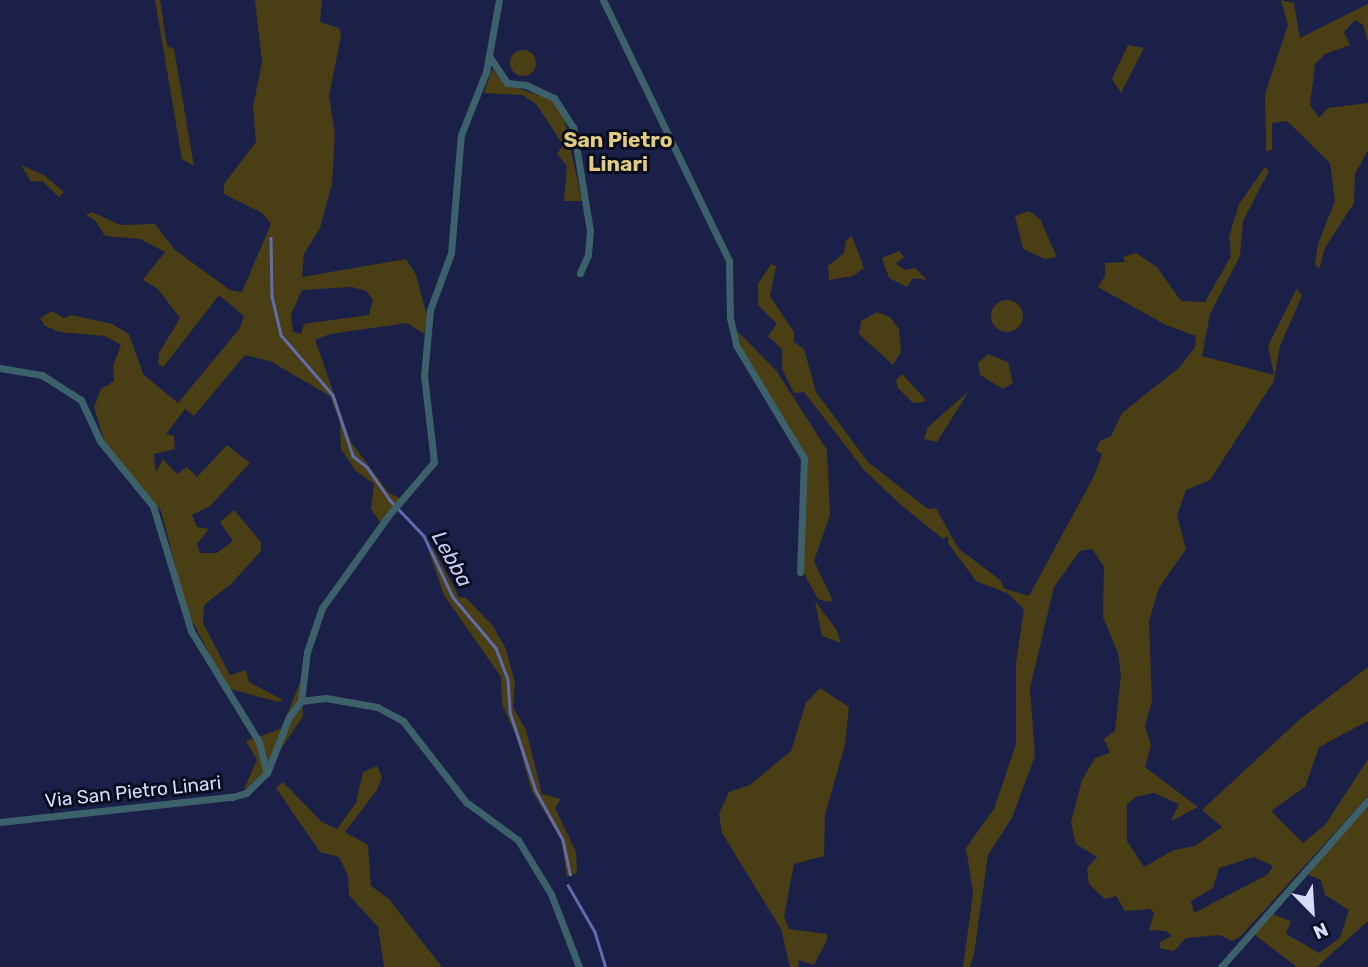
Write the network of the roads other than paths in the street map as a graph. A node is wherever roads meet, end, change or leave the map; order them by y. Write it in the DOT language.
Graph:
graph roads {
  1 [pos="499,0"];
  2 [pos="603,0"];
  3 [pos="489,56"];
  4 [pos="580,274"];
  5 [pos="0,368"];
  6 [pos="800,572"];
  7 [pos="301,701"];
  8 [pos="267,773"];
  9 [pos="1368,800"];
  10 [pos="0,822"];
  11 [pos="579,967"];
  12 [pos="1221,967"];
  1 -- 3 [label="street, Via San Pietro Linari"];
  2 -- 6 [label="street"];
  3 -- 4 [label="street"];
  3 -- 7 [label="street, Via San Pietro Linari"];
  5 -- 8 [label="street"];
  7 -- 8 [label="street, Via San Pietro Linari"];
  7 -- 11 [label="street"];
  8 -- 10 [label="street, Via San Pietro Linari"];
  9 -- 12 [label="street"];
}
